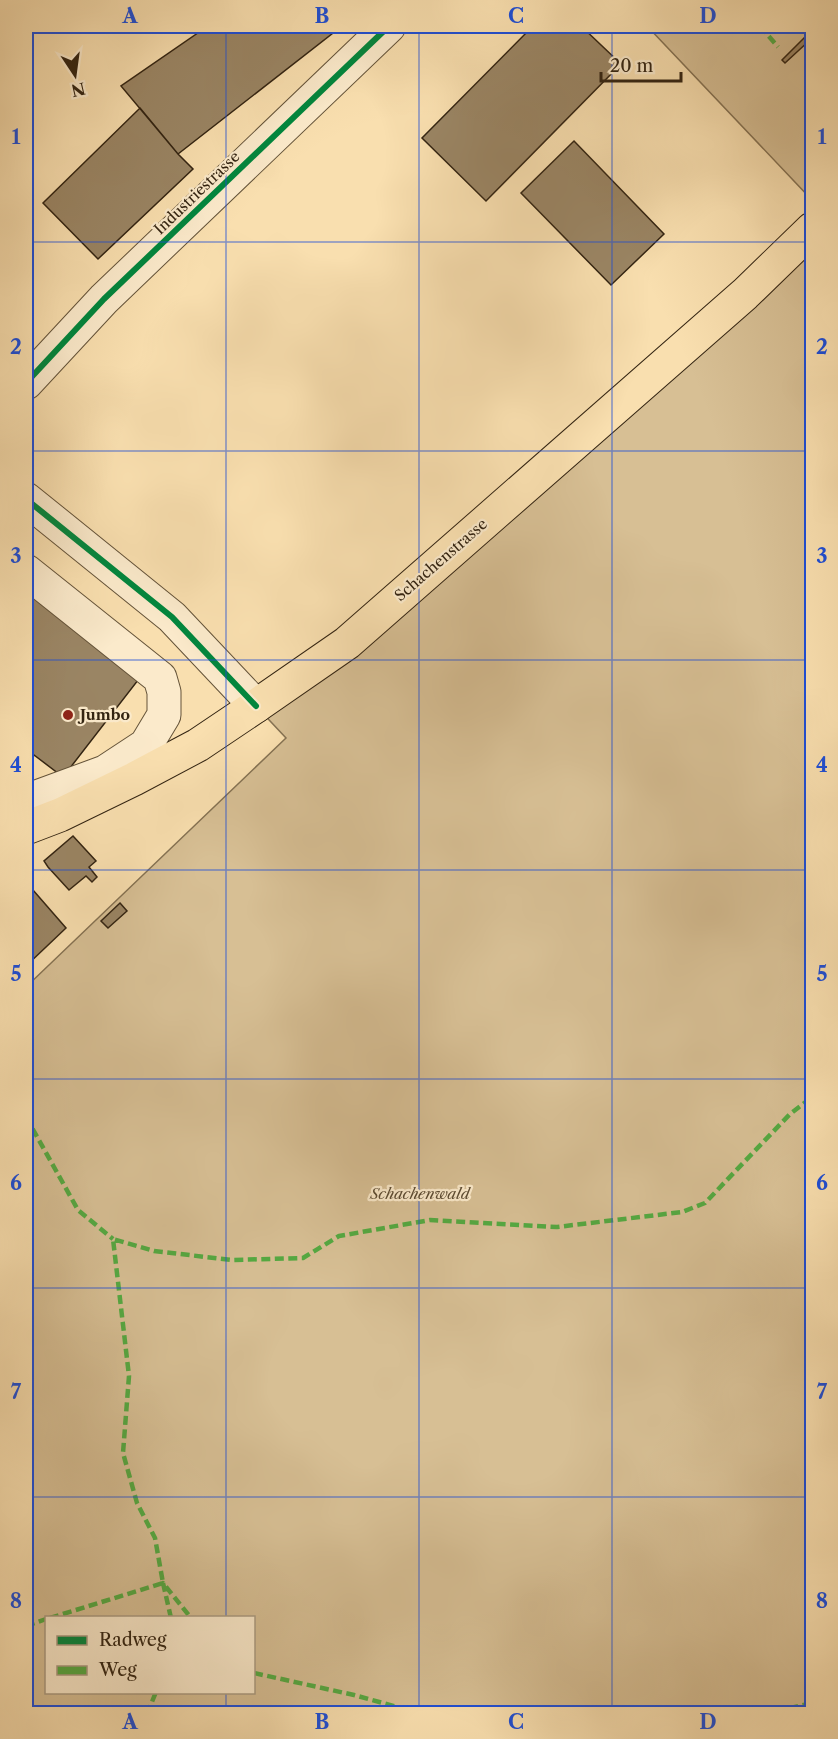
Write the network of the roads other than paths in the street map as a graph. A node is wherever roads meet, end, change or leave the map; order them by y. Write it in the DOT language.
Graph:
graph roads {
  1 [pos="389,26"];
  2 [pos="813,229"];
  3 [pos="26,383"];
  4 [pos="26,499"];
  5 [pos="26,571"];
  6 [pos="256,706"];
  7 [pos="26,801"];
  8 [pos="26,828"];
  1 -- 3 [label="street, Industriestrasse"];
  2 -- 6 [label="main road, Schachenstrasse"];
  4 -- 6 [label="street"];
  5 -- 7 [label="street"];
  6 -- 8 [label="main road, Schachenstrasse"];
}
